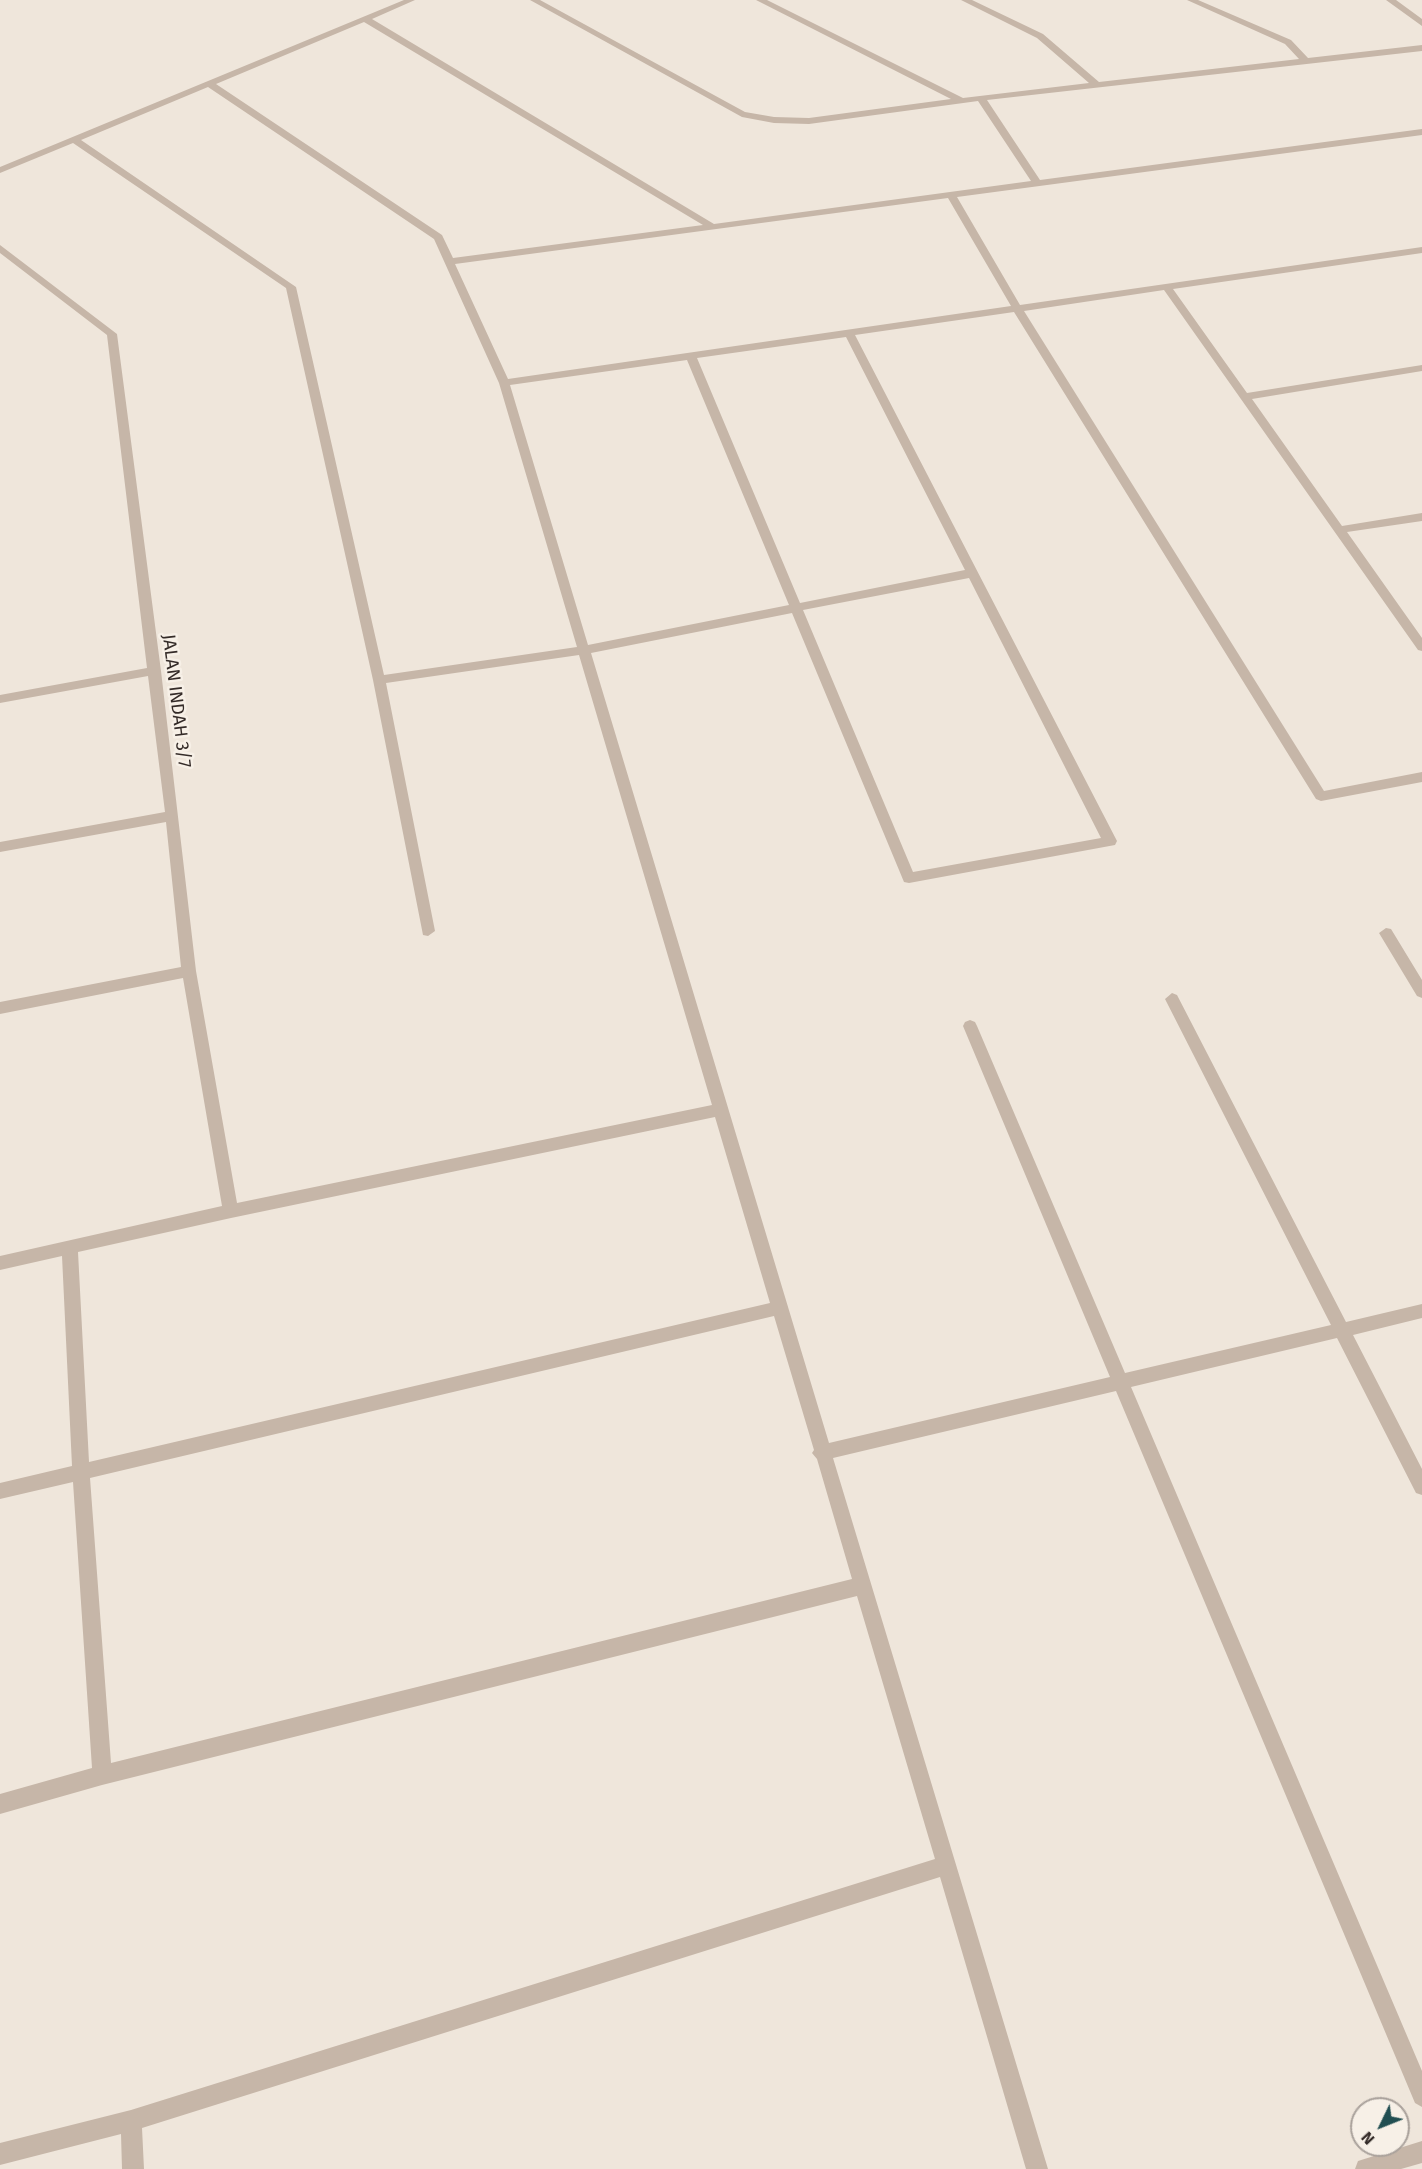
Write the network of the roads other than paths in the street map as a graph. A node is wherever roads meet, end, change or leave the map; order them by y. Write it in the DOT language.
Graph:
graph roads {
  1 [pos="411,0"];
  2 [pos="534,0"];
  3 [pos="760,0"];
  4 [pos="965,0"];
  5 [pos="1191,0"];
  6 [pos="1390,0"];
  7 [pos="365,19"];
  8 [pos="1422,23"];
  9 [pos="1422,48"];
  10 [pos="1306,62"];
  11 [pos="208,83"];
  12 [pos="1097,85"];
  13 [pos="981,98"];
  14 [pos="962,101"];
  15 [pos="1422,132"];
  16 [pos="74,139"];
  17 [pos="0,170"];
  18 [pos="1037,183"];
  19 [pos="951,195"];
  20 [pos="713,227"];
  21 [pos="0,248"];
  22 [pos="1422,250"];
  23 [pos="449,261"];
  24 [pos="1166,286"];
  25 [pos="1017,308"];
  26 [pos="849,333"];
  27 [pos="691,356"];
  28 [pos="1422,368"];
  29 [pos="504,383"];
  30 [pos="1244,397"];
  31 [pos="1422,517"];
  32 [pos="1339,530"];
  33 [pos="972,573"];
  34 [pos="796,608"];
  35 [pos="1422,647"];
  36 [pos="583,650"];
  37 [pos="154,671"];
  38 [pos="379,680"];
  39 [pos="0,699"];
  40 [pos="1422,777"];
  41 [pos="172,816"];
  42 [pos="0,847"];
  43 [pos="428,931"];
  44 [pos="1386,933"];
  45 [pos="189,971"];
  46 [pos="1422,992"];
  47 [pos="1172,999"];
  48 [pos="0,1008"];
  49 [pos="970,1026"];
  50 [pos="719,1110"];
  51 [pos="231,1211"];
  52 [pos="70,1247"];
  53 [pos="0,1263"];
  54 [pos="778,1308"];
  55 [pos="1422,1311"];
  56 [pos="1342,1330"];
  57 [pos="1120,1382"];
  58 [pos="821,1453"];
  59 [pos="81,1472"];
  60 [pos="1422,1487"];
  61 [pos="0,1491"];
  62 [pos="861,1586"];
  63 [pos="102,1775"];
  64 [pos="0,1804"];
  65 [pos="945,1866"];
  66 [pos="1422,2097"];
  67 [pos="131,2121"];
  68 [pos="1422,2152"];
  69 [pos="0,2154"];
  70 [pos="133,2169"];
  71 [pos="1037,2169"];
  72 [pos="1366,2169"];
  1 -- 7 [label="street"];
  2 -- 14 [label="street"];
  3 -- 14 [label="street"];
  4 -- 12 [label="street"];
  5 -- 10 [label="street"];
  6 -- 8 [label="street"];
  7 -- 11 [label="street"];
  7 -- 20 [label="street"];
  9 -- 10 [label="street"];
  10 -- 12 [label="street"];
  11 -- 16 [label="street"];
  11 -- 23 [label="street"];
  12 -- 13 [label="street"];
  13 -- 14 [label="street"];
  13 -- 18 [label="street"];
  15 -- 18 [label="street"];
  16 -- 17 [label="street"];
  16 -- 38 [label="street"];
  18 -- 19 [label="street"];
  19 -- 20 [label="street"];
  19 -- 25 [label="street"];
  20 -- 23 [label="street"];
  21 -- 37 [label="street, JALAN INDAH 3/7"];
  22 -- 24 [label="street"];
  23 -- 29 [label="street"];
  24 -- 25 [label="street"];
  24 -- 30 [label="street"];
  25 -- 26 [label="street"];
  25 -- 40 [label="street"];
  26 -- 27 [label="street"];
  26 -- 33 [label="street"];
  27 -- 29 [label="street"];
  27 -- 34 [label="street"];
  28 -- 30 [label="street"];
  29 -- 36 [label="street"];
  30 -- 32 [label="street"];
  31 -- 32 [label="street"];
  32 -- 35 [label="street"];
  33 -- 34 [label="street"];
  33 -- 34 [label="street"];
  34 -- 36 [label="street"];
  36 -- 38 [label="street"];
  36 -- 50 [label="street"];
  37 -- 39 [label="street"];
  37 -- 41 [label="street, JALAN INDAH 3/7"];
  38 -- 43 [label="street"];
  41 -- 42 [label="street"];
  41 -- 45 [label="street, JALAN INDAH 3/7"];
  44 -- 46 [label="street"];
  45 -- 48 [label="street"];
  45 -- 51 [label="street, JALAN INDAH 3/7"];
  47 -- 56 [label="street"];
  49 -- 57 [label="street"];
  50 -- 51 [label="street"];
  50 -- 54 [label="street"];
  51 -- 52 [label="street"];
  52 -- 53 [label="street"];
  52 -- 59 [label="street"];
  54 -- 58 [label="street"];
  54 -- 59 [label="street"];
  55 -- 56 [label="street"];
  56 -- 57 [label="street"];
  56 -- 60 [label="street"];
  57 -- 58 [label="street"];
  57 -- 66 [label="street"];
  58 -- 62 [label="street"];
  59 -- 61 [label="street"];
  59 -- 63 [label="street"];
  62 -- 63 [label="street"];
  62 -- 65 [label="street"];
  63 -- 64 [label="street"];
  65 -- 67 [label="street"];
  65 -- 71 [label="street"];
  67 -- 69 [label="street"];
  67 -- 70 [label="street"];
  68 -- 72 [label="street"];
}
